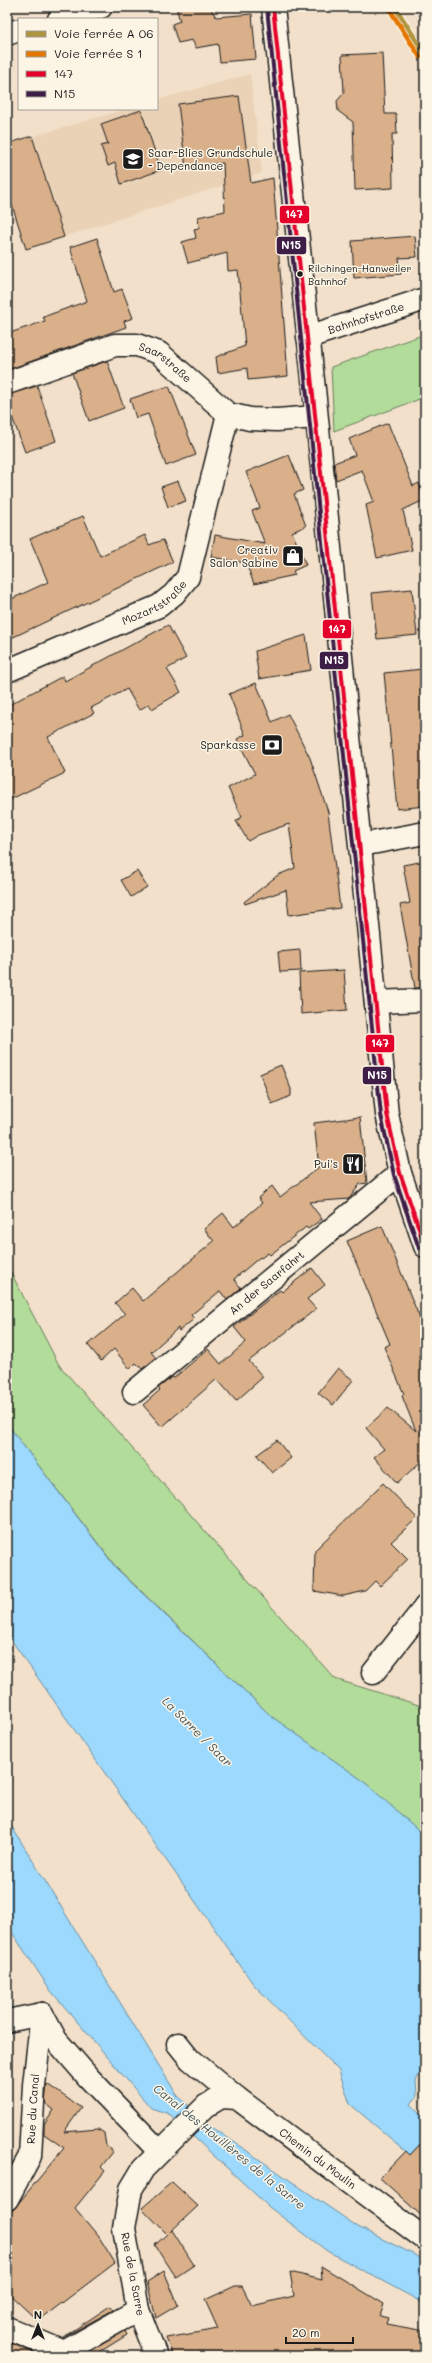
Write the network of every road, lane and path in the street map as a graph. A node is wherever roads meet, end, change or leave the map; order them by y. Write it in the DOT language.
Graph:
graph roads {
  1 [pos="101,7"];
  2 [pos="273,7"];
  3 [pos="62,18"];
  4 [pos="18,30"];
  5 [pos="7,34"];
  6 [pos="425,299"];
  7 [pos="308,337"];
  8 [pos="7,383"];
  9 [pos="228,414"];
  10 [pos="316,417"];
  11 [pos="7,671"];
  12 [pos="425,833"];
  13 [pos="361,845"];
  14 [pos="425,1000"];
  15 [pos="376,1002"];
  16 [pos="400,1173"];
  17 [pos="425,1246"];
  18 [pos="134,1392"];
  19 [pos="425,1607"];
  20 [pos="373,1673"];
  21 [pos="42,2014"];
  22 [pos="7,2021"];
  23 [pos="178,2044"];
  24 [pos="237,2098"];
  25 [pos="164,2147"];
  26 [pos="7,2199"];
  27 [pos="425,2239"];
  28 [pos="138,2310"];
  29 [pos="7,2328"];
  30 [pos="156,2356"];
  1 -- 3 [label="street"];
  2 -- 7 [label="street"];
  4 -- 5 [label="street"];
  6 -- 7 [label="street, Bahnhofstraße"];
  7 -- 10 [label="street"];
  8 -- 9 [label="street, Saarstraße"];
  9 -- 10 [label="street, Saarstraße"];
  9 -- 11 [label="street, Mozartstraße"];
  10 -- 13 [label="street"];
  12 -- 13 [label="street"];
  13 -- 15 [label="street"];
  14 -- 15 [label="street"];
  15 -- 16 [label="street"];
  16 -- 17 [label="street"];
  16 -- 18 [label="street, An der Saarfahrt"];
  19 -- 20 [label="street"];
  21 -- 22 [label="street"];
  21 -- 25 [label="street"];
  21 -- 26 [label="street, Rue du Canal"];
  23 -- 24 [label="street, Chemin du Moulin"];
  24 -- 25 [label="street, Rue de la Sarre"];
  24 -- 27 [label="street, Chemin du Moulin"];
  25 -- 28 [label="street, Rue de la Sarre"];
  28 -- 29 [label="street"];
  28 -- 30 [label="street, Rue de la Sarre"];
}
